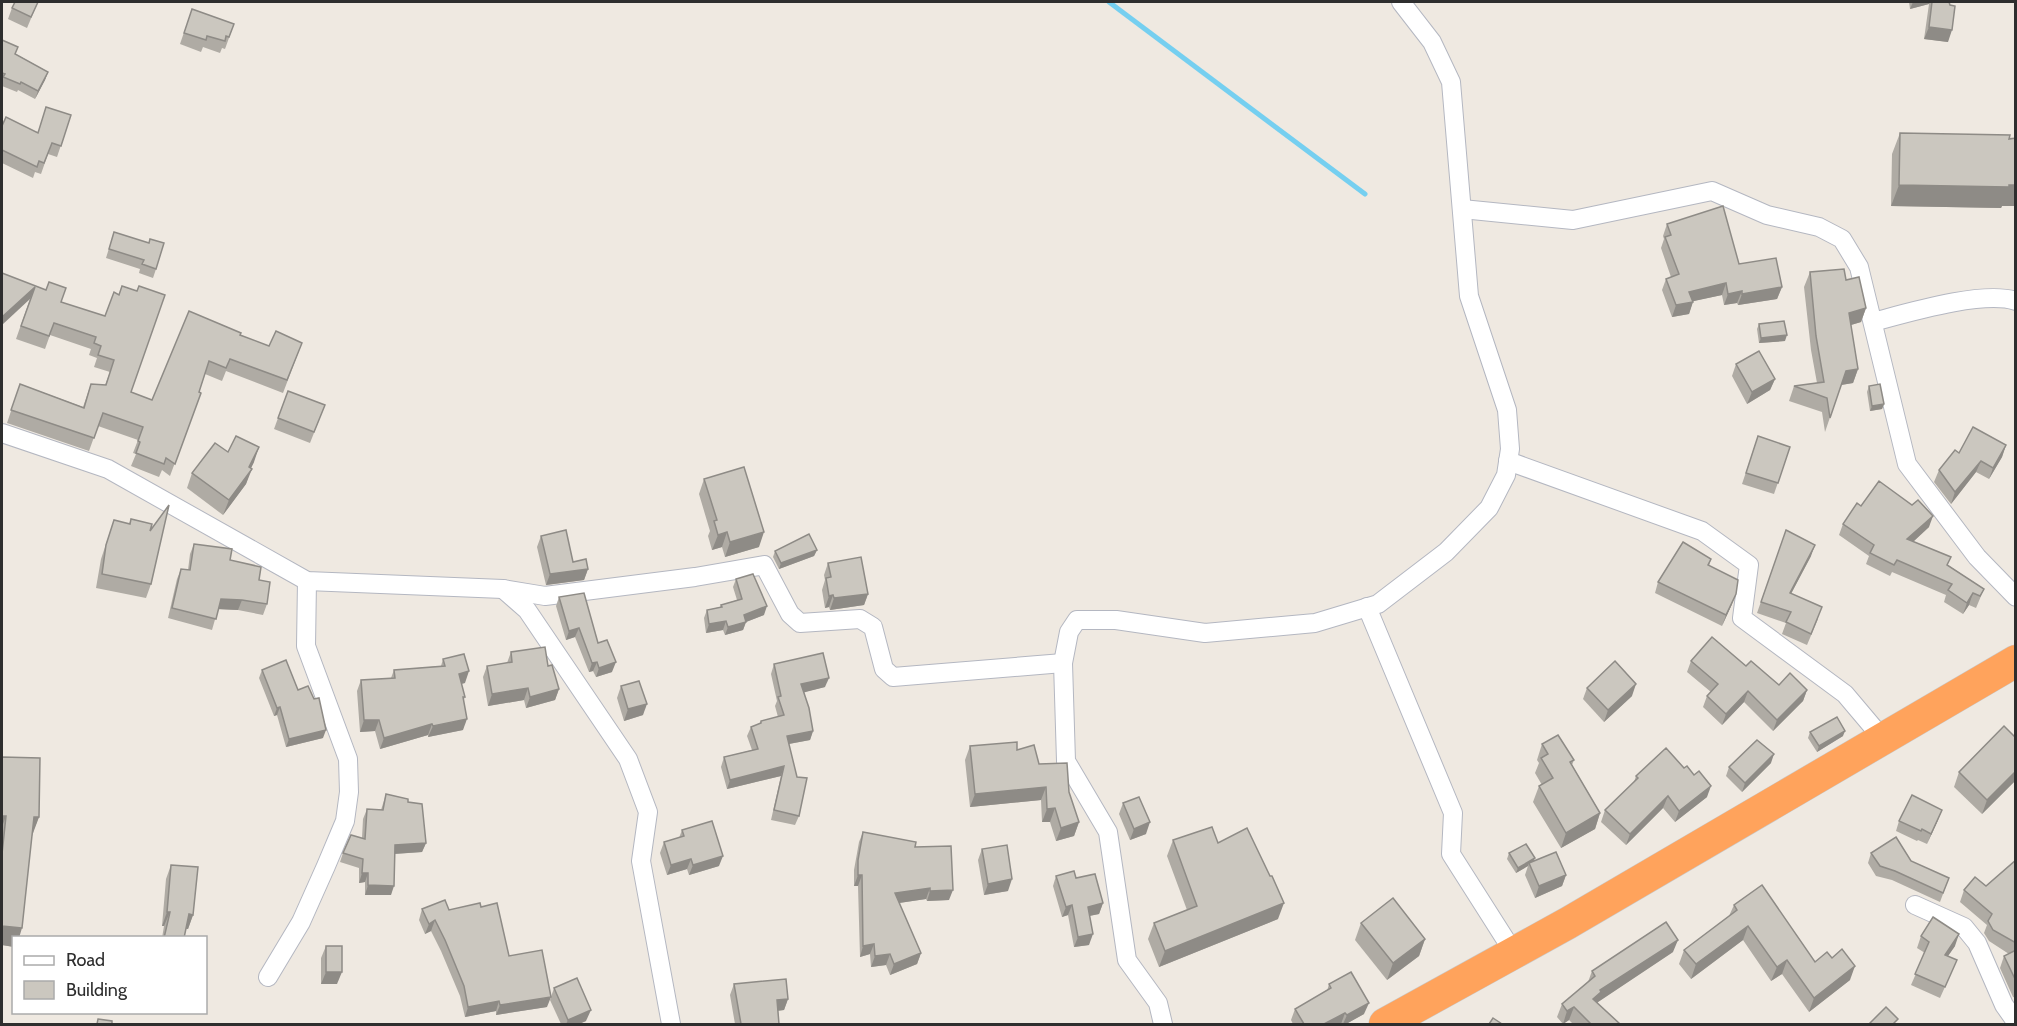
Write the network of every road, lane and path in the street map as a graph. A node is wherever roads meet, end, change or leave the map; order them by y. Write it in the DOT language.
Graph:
graph roads {
  1 [pos="1401,2"];
  2 [pos="1462,210"];
  3 [pos="2016,301"];
  4 [pos="1873,322"];
  5 [pos="2,433"];
  6 [pos="1508,461"];
  7 [pos="307,581"];
  8 [pos="503,589"];
  9 [pos="2016,597"];
  10 [pos="1367,607"];
  11 [pos="2016,661"];
  12 [pos="1063,663"];
  13 [pos="1883,739"];
  14 [pos="1915,905"];
  15 [pos="1514,953"];
  16 [pos="268,977"];
  17 [pos="2016,1022"];
  18 [pos="671,1024"];
  19 [pos="1163,1024"];
  20 [pos="1385,1024"];
  1 -- 2 [label="street"];
  2 -- 4 [label="street"];
  2 -- 6 [label="street"];
  3 -- 4 [label="street"];
  4 -- 9 [label="street"];
  5 -- 7 [label="street"];
  6 -- 10 [label="street"];
  6 -- 13 [label="street"];
  7 -- 8 [label="street"];
  7 -- 16 [label="street"];
  8 -- 12 [label="street"];
  8 -- 18 [label="street"];
  10 -- 12 [label="street"];
  10 -- 15 [label="street"];
  11 -- 13 [label="highway"];
  12 -- 19 [label="street"];
  13 -- 15 [label="highway"];
  14 -- 17 [label="street"];
  15 -- 20 [label="highway"];
}
